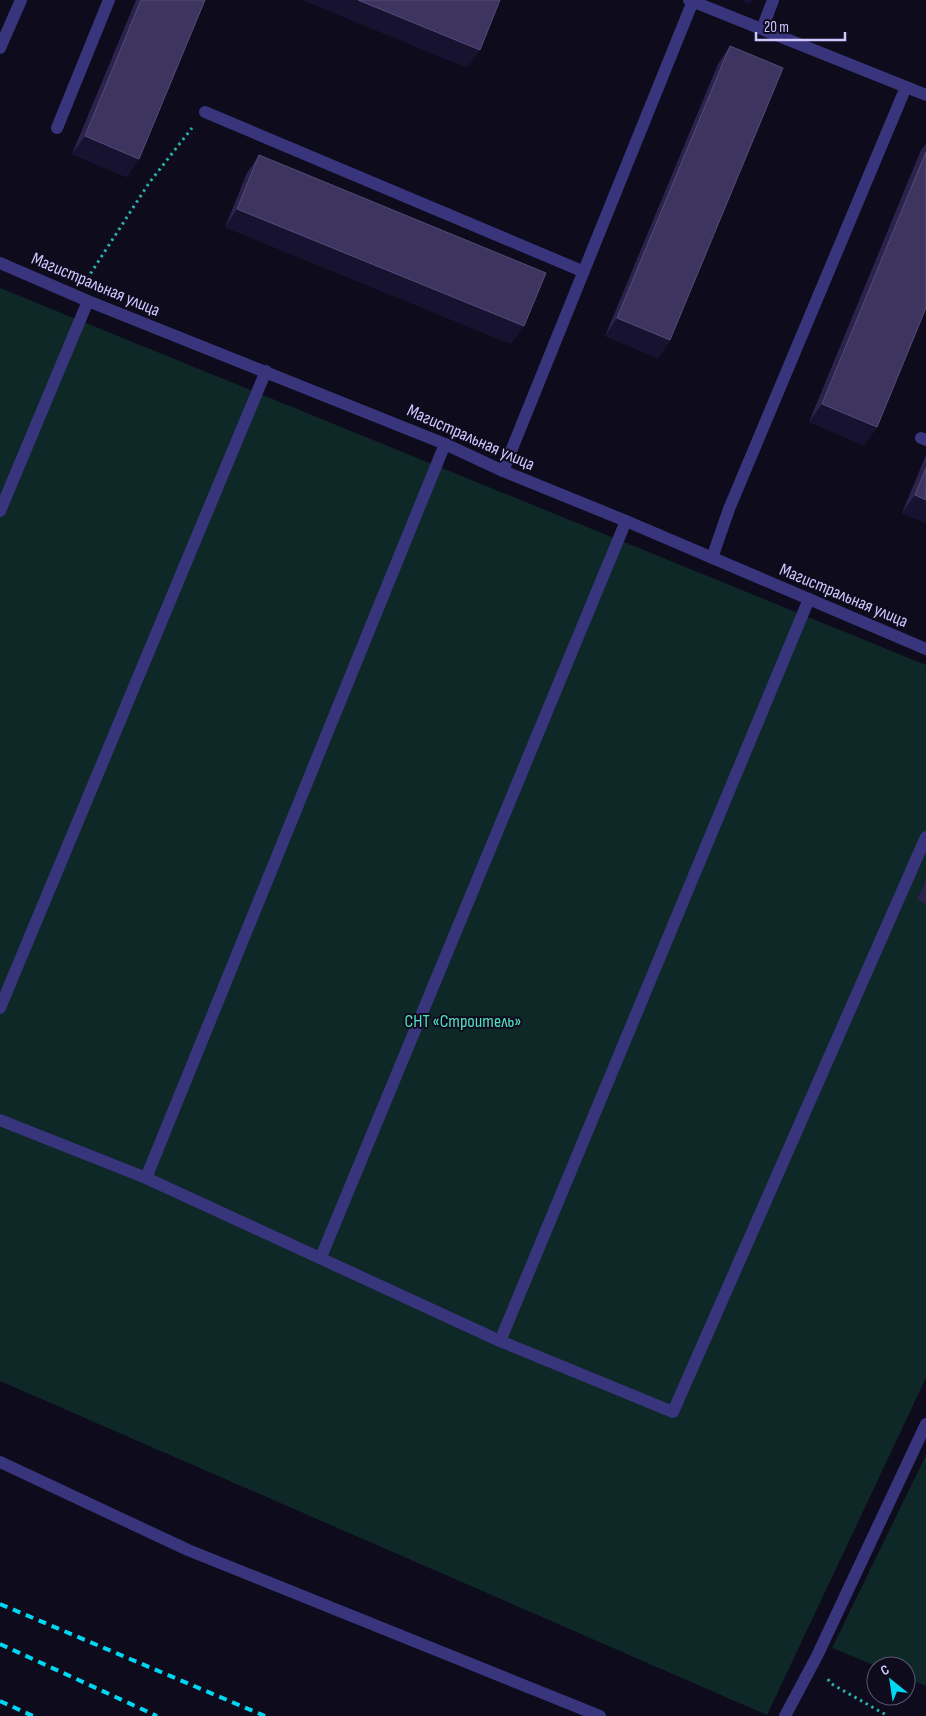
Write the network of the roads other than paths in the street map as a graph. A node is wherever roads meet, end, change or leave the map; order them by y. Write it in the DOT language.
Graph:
graph roads {
  1 [pos="21,0"];
  2 [pos="109,0"];
  3 [pos="773,0"];
  4 [pos="691,1"];
  5 [pos="762,29"];
  6 [pos="0,48"];
  7 [pos="906,87"];
  8 [pos="926,95"];
  9 [pos="205,112"];
  10 [pos="57,128"];
  11 [pos="0,263"];
  12 [pos="582,271"];
  13 [pos="88,301"];
  14 [pos="266,371"];
  15 [pos="445,444"];
  16 [pos="503,471"];
  17 [pos="0,510"];
  18 [pos="626,521"];
  19 [pos="712,558"];
  20 [pos="809,599"];
  21 [pos="926,649"];
  22 [pos="926,837"];
  23 [pos="0,1008"];
  24 [pos="0,1120"];
  25 [pos="146,1178"];
  26 [pos="321,1257"];
  27 [pos="500,1341"];
  28 [pos="926,1424"];
  29 [pos="0,1462"];
  30 [pos="600,1716"];
  31 [pos="785,1716"];
  1 -- 6 [label="street"];
  2 -- 10 [label="street"];
  3 -- 5 [label="street"];
  4 -- 5 [label="street"];
  4 -- 12 [label="street"];
  5 -- 7 [label="street"];
  7 -- 8 [label="street"];
  7 -- 19 [label="street"];
  9 -- 12 [label="street"];
  11 -- 13 [label="street, Магистральная улица"];
  12 -- 16 [label="street"];
  13 -- 14 [label="street, Магистральная улица"];
  13 -- 17 [label="street"];
  14 -- 15 [label="street, Магистральная улица"];
  14 -- 23 [label="street"];
  15 -- 16 [label="street, Магистральная улица"];
  15 -- 25 [label="street"];
  16 -- 18 [label="street, Магистральная улица"];
  18 -- 19 [label="street, Магистральная улица"];
  18 -- 26 [label="street"];
  19 -- 20 [label="street, Магистральная улица"];
  20 -- 21 [label="street, Магистральная улица"];
  20 -- 27 [label="street"];
  22 -- 27 [label="street"];
  24 -- 25 [label="street"];
  25 -- 26 [label="street"];
  26 -- 27 [label="street"];
  28 -- 31 [label="street"];
  29 -- 30 [label="street"];
}
